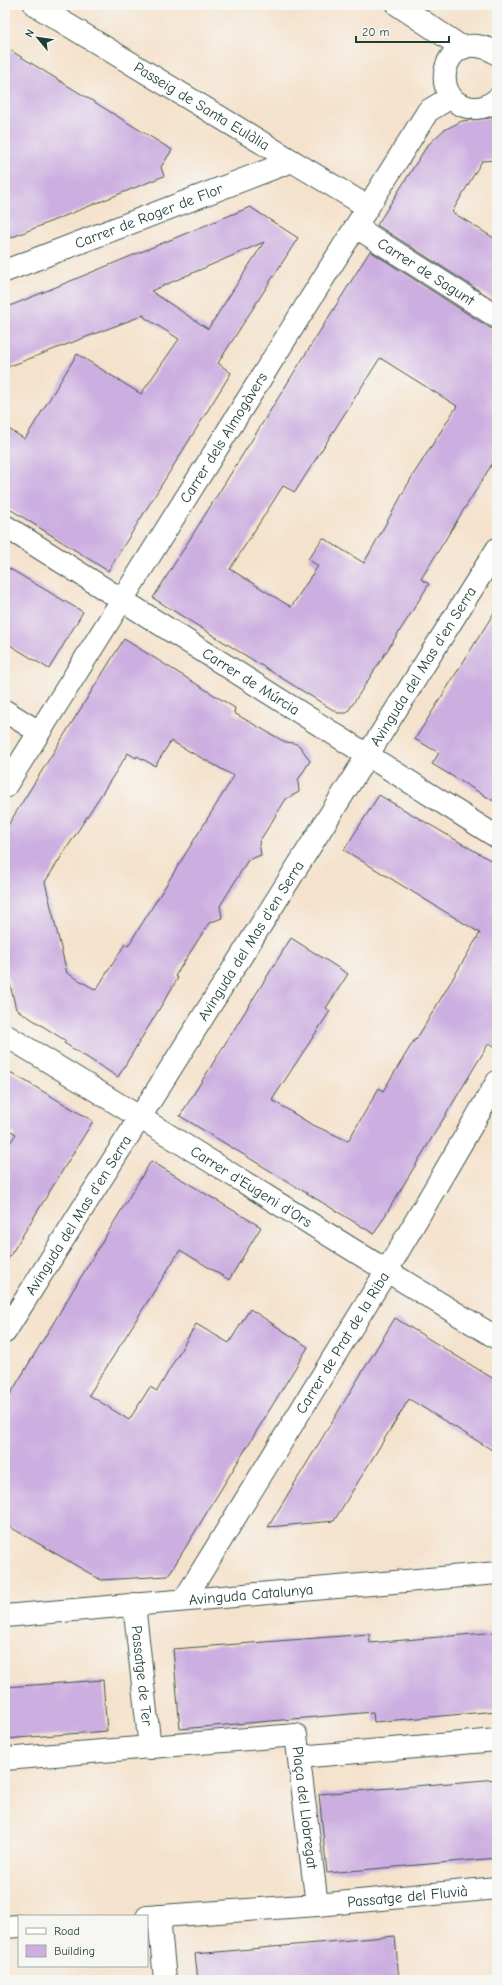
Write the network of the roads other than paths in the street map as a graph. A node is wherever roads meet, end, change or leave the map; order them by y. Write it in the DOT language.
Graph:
graph roads {
  1 [pos="35,5"];
  2 [pos="398,5"];
  3 [pos="463,48"];
  4 [pos="497,52"];
  5 [pos="451,96"];
  6 [pos="497,99"];
  7 [pos="292,161"];
  8 [pos="368,207"];
  9 [pos="356,227"];
  10 [pos="5,271"];
  11 [pos="497,317"];
  12 [pos="5,526"];
  13 [pos="497,549"];
  14 [pos="122,599"];
  15 [pos="5,711"];
  16 [pos="39,732"];
  17 [pos="366,755"];
  18 [pos="5,787"];
  19 [pos="497,837"];
  20 [pos="5,1035"];
  21 [pos="497,1082"];
  22 [pos="141,1116"];
  23 [pos="386,1272"];
  24 [pos="5,1332"];
  25 [pos="497,1338"];
  26 [pos="497,1573"];
  27 [pos="184,1600"];
  28 [pos="134,1604"];
  29 [pos="5,1616"];
  30 [pos="497,1740"];
  31 [pos="150,1748"];
  32 [pos="299,1757"];
  33 [pos="5,1759"];
  34 [pos="497,1888"];
  35 [pos="317,1905"];
  36 [pos="153,1916"];
  37 [pos="18,1926"];
  38 [pos="5,1927"];
  39 [pos="165,1980"];
  1 -- 7 [label="street, Passeig de Santa Eulàlia"];
  2 -- 3 [label="street"];
  3 -- 4 [label="street"];
  3 -- 5 [label="street"];
  5 -- 6 [label="street"];
  5 -- 8 [label="street, Carrer dels Almogàvers"];
  7 -- 8 [label="street, Passeig de Santa Eulàlia"];
  7 -- 10 [label="street, Carrer de Roger de Flor"];
  8 -- 9 [label="street, Carrer dels Almogàvers"];
  9 -- 11 [label="street, Carrer de Sagunt"];
  9 -- 14 [label="street, Carrer dels Almogàvers"];
  12 -- 14 [label="street, Carrer de Múrcia"];
  13 -- 17 [label="street, Avinguda del Mas d'en Serra"];
  14 -- 16 [label="street, Carrer dels Almogàvers"];
  14 -- 17 [label="street, Carrer de Múrcia"];
  15 -- 16 [label="street"];
  16 -- 18 [label="street, Carrer dels Almogàvers"];
  17 -- 19 [label="street, Carrer de Múrcia"];
  17 -- 22 [label="street, Avinguda del Mas d'en Serra"];
  20 -- 22 [label="street, Carrer d'Eugeni d'Ors"];
  21 -- 23 [label="street, Carrer de Prat de la Riba"];
  22 -- 23 [label="street, Carrer d'Eugeni d'Ors"];
  22 -- 24 [label="street, Avinguda del Mas d'en Serra"];
  23 -- 25 [label="street, Carrer d'Eugeni d'Ors"];
  23 -- 27 [label="street, Carrer de Prat de la Riba"];
  26 -- 27 [label="street, Avinguda Catalunya"];
  27 -- 28 [label="street, Avinguda Catalunya"];
  28 -- 29 [label="street, Avinguda Catalunya"];
  28 -- 31 [label="street, Passatge de Ter"];
  30 -- 32 [label="street"];
  31 -- 32 [label="street, Plaça del Llobregat"];
  31 -- 33 [label="street, Plaça del Llobregat"];
  32 -- 35 [label="street, Plaça del Llobregat"];
  34 -- 35 [label="street, Passatge del Fluvià"];
  35 -- 36 [label="street"];
  36 -- 39 [label="street"];
  37 -- 38 [label="street"];
}
